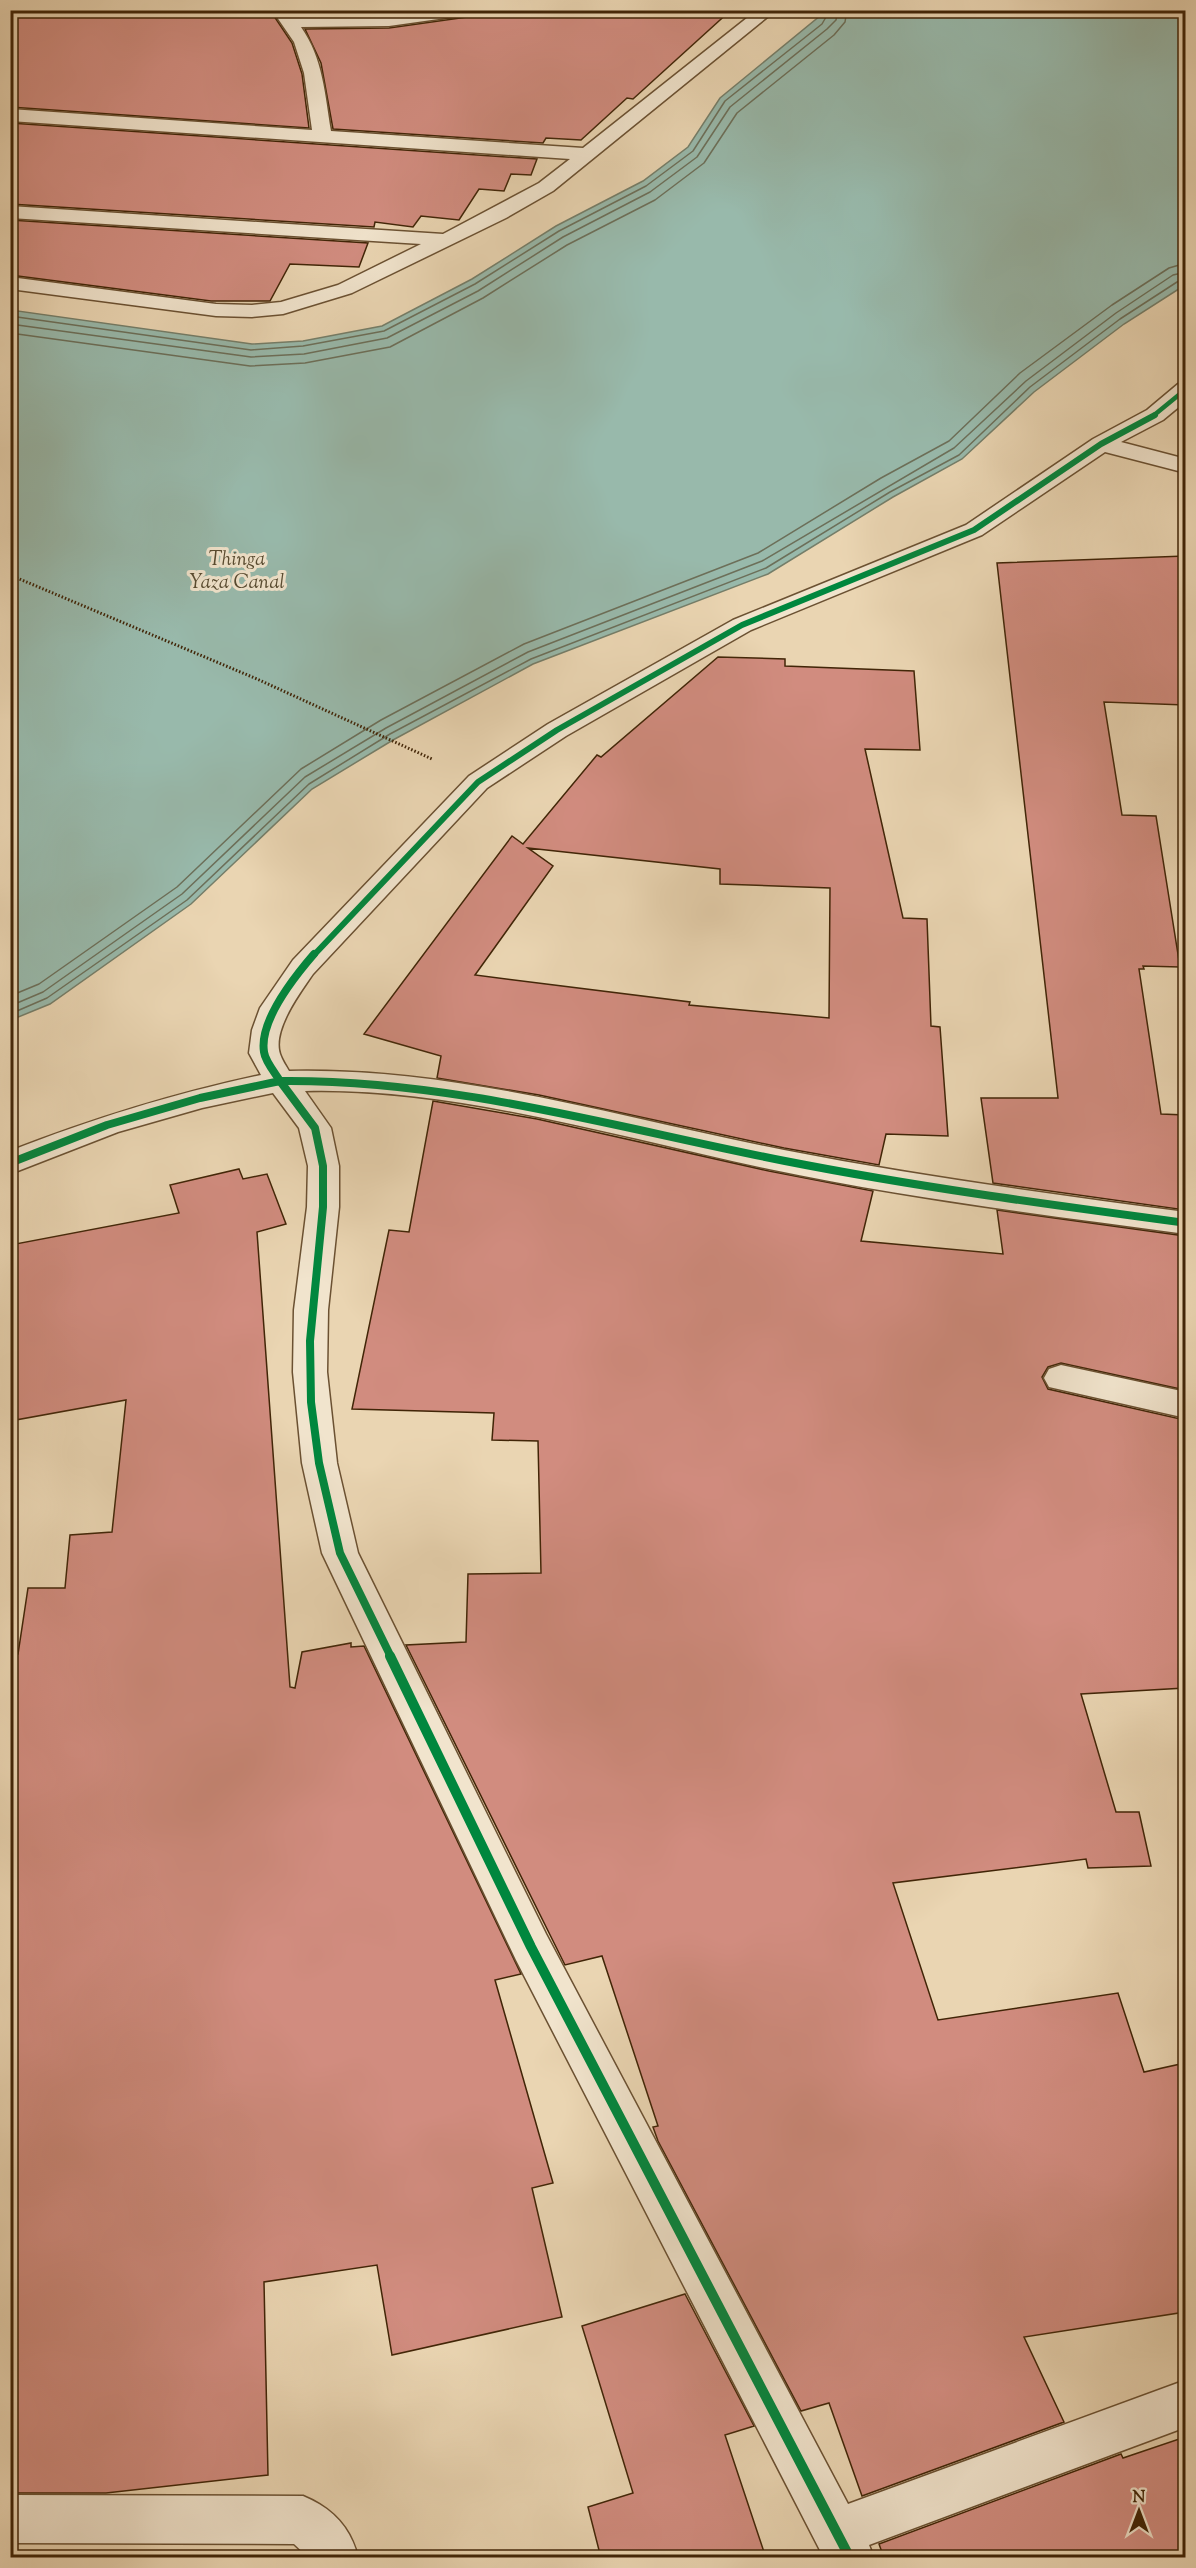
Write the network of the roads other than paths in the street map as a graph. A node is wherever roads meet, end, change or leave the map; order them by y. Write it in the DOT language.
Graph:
graph roads {
  1 [pos="467,10"];
  2 [pos="768,10"];
  3 [pos="285,16"];
  4 [pos="10,115"];
  5 [pos="322,136"];
  6 [pos="585,154"];
  7 [pos="10,212"];
  8 [pos="448,240"];
  9 [pos="10,283"];
  10 [pos="1185,389"];
  11 [pos="1101,444"];
  12 [pos="1185,466"];
  13 [pos="280,1081"];
  14 [pos="10,1163"];
  15 [pos="1185,1223"];
  16 [pos="1061,1378"];
  17 [pos="1185,1405"];
  18 [pos="1185,2403"];
  19 [pos="10,2519"];
  20 [pos="844,2545"];
  21 [pos="334,2558"];
  1 -- 3 [label="street"];
  2 -- 6 [label="street"];
  3 -- 5 [label="street"];
  4 -- 5 [label="street"];
  5 -- 6 [label="street"];
  6 -- 8 [label="street"];
  7 -- 8 [label="street"];
  8 -- 9 [label="street"];
  10 -- 11 [label="street"];
  11 -- 12 [label="street"];
  11 -- 13 [label="street"];
  13 -- 14 [label="street"];
  13 -- 15 [label="street"];
  13 -- 20 [label="street"];
  16 -- 17 [label="street"];
  18 -- 20 [label="street"];
  19 -- 21 [label="street"];
}
